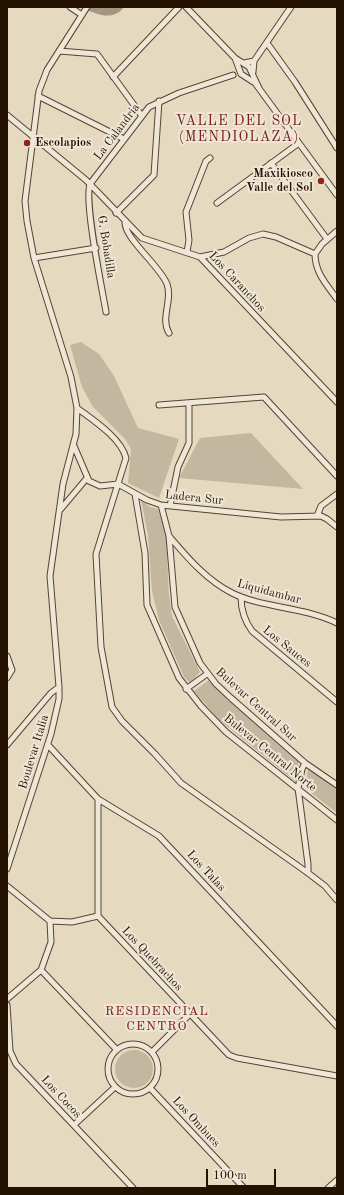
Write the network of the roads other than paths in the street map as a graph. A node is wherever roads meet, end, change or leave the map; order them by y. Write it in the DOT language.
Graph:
graph roads {
  1 [pos="70,7"];
  2 [pos="179,7"];
  3 [pos="186,7"];
  4 [pos="291,7"];
  5 [pos="84,11"];
  6 [pos="267,43"];
  7 [pos="59,51"];
  8 [pos="235,58"];
  9 [pos="254,61"];
  10 [pos="242,63"];
  11 [pos="239,69"];
  12 [pos="252,73"];
  13 [pos="233,75"];
  14 [pos="113,77"];
  15 [pos="246,78"];
  16 [pos="259,88"];
  17 [pos="38,96"];
  18 [pos="159,101"];
  19 [pos="7,115"];
  20 [pos="142,116"];
  21 [pos="32,136"];
  22 [pos="124,139"];
  23 [pos="299,143"];
  24 [pos="337,148"];
  25 [pos="210,158"];
  26 [pos="271,163"];
  27 [pos="90,184"];
  28 [pos="337,195"];
  29 [pos="217,203"];
  30 [pos="116,213"];
  31 [pos="125,222"];
  32 [pos="337,231"];
  33 [pos="327,239"];
  34 [pos="96,248"];
  35 [pos="188,252"];
  36 [pos="315,254"];
  37 [pos="200,257"];
  38 [pos="34,258"];
  39 [pos="337,299"];
  40 [pos="106,312"];
  41 [pos="169,333"];
  42 [pos="337,402"];
  43 [pos="189,403"];
  44 [pos="159,405"];
  45 [pos="77,408"];
  46 [pos="74,445"];
  47 [pos="337,476"];
  48 [pos="87,478"];
  49 [pos="118,484"];
  50 [pos="135,494"];
  51 [pos="337,494"];
  52 [pos="161,505"];
  53 [pos="170,506"];
  54 [pos="60,510"];
  55 [pos="317,516"];
  56 [pos="337,527"];
  57 [pos="169,536"];
  58 [pos="241,597"];
  59 [pos="337,623"];
  60 [pos="7,656"];
  61 [pos="207,674"];
  62 [pos="7,678"];
  63 [pos="59,687"];
  64 [pos="186,689"];
  65 [pos="337,702"];
  66 [pos="7,746"];
  67 [pos="48,746"];
  68 [pos="305,763"];
  69 [pos="337,785"];
  70 [pos="298,788"];
  71 [pos="98,799"];
  72 [pos="337,820"];
  73 [pos="7,869"];
  74 [pos="308,873"];
  75 [pos="7,886"];
  76 [pos="337,900"];
  77 [pos="98,916"];
  78 [pos="50,921"];
  79 [pos="41,970"];
  80 [pos="7,1000"];
  81 [pos="7,1005"];
  82 [pos="189,1015"];
  83 [pos="337,1026"];
  84 [pos="116,1049"];
  85 [pos="152,1052"];
  86 [pos="337,1076"];
  87 [pos="115,1087"];
  88 [pos="150,1088"];
  89 [pos="74,1125"];
  90 [pos="337,1180"];
  91 [pos="134,1188"];
  92 [pos="244,1188"];
  93 [pos="328,1188"];
  1 -- 5 [label="street"];
  2 -- 14 [label="street"];
  3 -- 8 [label="street"];
  4 -- 6 [label="street"];
  5 -- 7 [label="street, Boulevar Italia"];
  6 -- 9 [label="street"];
  6 -- 24 [label="street"];
  7 -- 14 [label="street"];
  7 -- 17 [label="street, Boulevar Italia"];
  8 -- 10 [label="street"];
  8 -- 11 [label="street"];
  9 -- 10 [label="street"];
  9 -- 12 [label="street"];
  10 -- 11 [label="street, La Calandria"];
  10 -- 12 [label="street"];
  11 -- 13 [label="street, La Calandria"];
  11 -- 15 [label="street"];
  12 -- 15 [label="street"];
  12 -- 16 [label="street"];
  13 -- 15 [label="street"];
  13 -- 18 [label="street, La Calandria"];
  14 -- 20 [label="street"];
  15 -- 16 [label="street"];
  16 -- 23 [label="street"];
  17 -- 21 [label="street, Boulevar Italia"];
  17 -- 22 [label="street"];
  18 -- 20 [label="street, La Calandria"];
  18 -- 30 [label="street"];
  19 -- 21 [label="street, Los Caranchos"];
  20 -- 22 [label="street, La Calandria"];
  21 -- 27 [label="street, Los Caranchos"];
  21 -- 38 [label="street, Boulevar Italia"];
  22 -- 27 [label="street, La Calandria"];
  23 -- 26 [label="street"];
  23 -- 28 [label="street"];
  25 -- 35 [label="street"];
  26 -- 29 [label="street"];
  26 -- 33 [label="street"];
  27 -- 30 [label="street, Los Caranchos"];
  27 -- 34 [label="street, G. Bobadilla"];
  30 -- 31 [label="street, Los Caranchos"];
  31 -- 35 [label="street, Los Caranchos"];
  31 -- 41 [label="street"];
  32 -- 33 [label="street"];
  33 -- 36 [label="street"];
  34 -- 38 [label="street"];
  34 -- 40 [label="street, G. Bobadilla"];
  35 -- 37 [label="street, Los Caranchos"];
  36 -- 37 [label="street"];
  36 -- 39 [label="street"];
  37 -- 42 [label="street, Los Caranchos"];
  38 -- 45 [label="street, Boulevar Italia"];
  43 -- 44 [label="street"];
  43 -- 47 [label="street"];
  43 -- 53 [label="street"];
  45 -- 46 [label="street, Boulevar Italia"];
  45 -- 49 [label="street"];
  46 -- 48 [label="street"];
  46 -- 54 [label="street, Boulevar Italia"];
  48 -- 49 [label="street"];
  48 -- 54 [label="street"];
  49 -- 50 [label="street, Ladera Sur"];
  49 -- 74 [label="street"];
  50 -- 52 [label="street, Ladera Sur"];
  50 -- 64 [label="street, Bulevar Central Norte"];
  51 -- 55 [label="street"];
  52 -- 53 [label="street, Ladera Sur"];
  52 -- 57 [label="street, Bulevar Central Sur"];
  53 -- 55 [label="street, Ladera Sur"];
  54 -- 63 [label="street, Boulevar Italia"];
  55 -- 56 [label="street, Ladera Sur"];
  57 -- 58 [label="street, Liquidambar"];
  57 -- 61 [label="street, Bulevar Central Sur"];
  58 -- 59 [label="street, Liquidambar"];
  58 -- 65 [label="street, Los Sauces"];
  60 -- 62 [label="street"];
  61 -- 64 [label="street"];
  61 -- 68 [label="street, Bulevar Central Sur"];
  63 -- 66 [label="street"];
  63 -- 67 [label="street, Boulevar Italia"];
  64 -- 70 [label="street, Bulevar Central Norte"];
  67 -- 71 [label="street, Los Talas"];
  67 -- 73 [label="street, Boulevar Italia"];
  68 -- 69 [label="street, Bulevar Central Sur"];
  68 -- 70 [label="street"];
  70 -- 72 [label="street, Bulevar Central Norte"];
  70 -- 74 [label="street"];
  71 -- 77 [label="street"];
  71 -- 83 [label="street, Los Talas"];
  74 -- 76 [label="street"];
  75 -- 78 [label="street"];
  77 -- 78 [label="street"];
  77 -- 82 [label="street, Los Quebrachos"];
  78 -- 79 [label="street"];
  79 -- 80 [label="street"];
  79 -- 84 [label="street"];
  81 -- 89 [label="street, Los Cocos"];
  82 -- 85 [label="street"];
  82 -- 86 [label="street, Los Quebrachos"];
  84 -- 85 [label="street"];
  84 -- 87 [label="street"];
  85 -- 88 [label="street"];
  87 -- 88 [label="street"];
  87 -- 89 [label="street"];
  88 -- 92 [label="street, Los Ombues"];
  89 -- 91 [label="street, Los Cocos"];
  90 -- 93 [label="street"];
}
